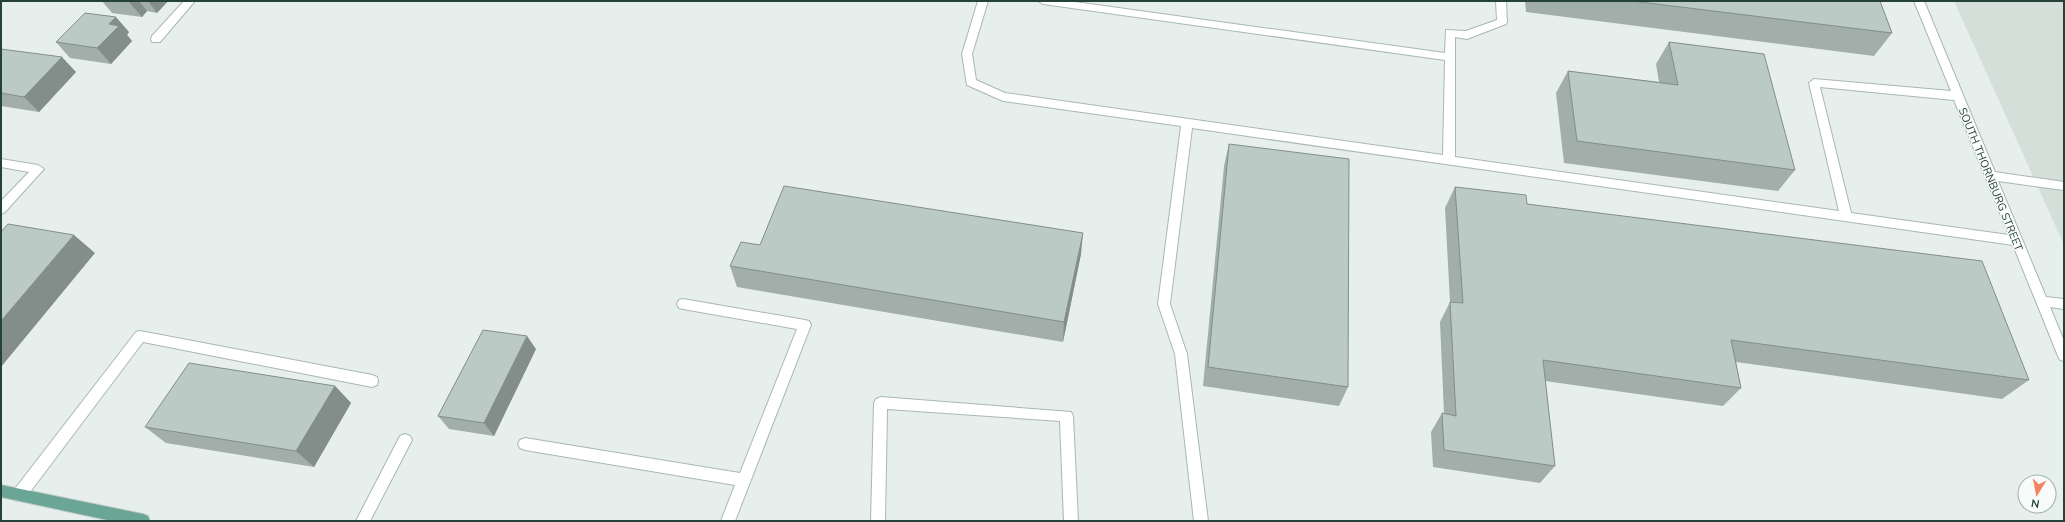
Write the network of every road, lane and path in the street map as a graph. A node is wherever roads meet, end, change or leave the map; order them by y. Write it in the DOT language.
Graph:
graph roads {
  1 [pos="190,1"];
  2 [pos="983,1"];
  3 [pos="1043,1"];
  4 [pos="1501,1"];
  5 [pos="1920,1"];
  6 [pos="156,40"];
  7 [pos="1450,57"];
  8 [pos="1958,96"];
  9 [pos="1187,123"];
  10 [pos="1450,160"];
  11 [pos="1,163"];
  12 [pos="1990,176"];
  13 [pos="2064,186"];
  14 [pos="1,209"];
  15 [pos="1846,216"];
  16 [pos="2016,241"];
  17 [pos="2041,301"];
  18 [pos="683,304"];
  19 [pos="2064,304"];
  20 [pos="2064,356"];
  21 [pos="372,381"];
  22 [pos="405,440"];
  23 [pos="525,444"];
  24 [pos="744,480"];
  25 [pos="1,491"];
  26 [pos="19,495"];
  27 [pos="143,521"];
  28 [pos="364,521"];
  29 [pos="728,521"];
  30 [pos="878,521"];
  31 [pos="1071,521"];
  32 [pos="1201,521"];
  1 -- 6 [label="street"];
  2 -- 9 [label="street"];
  3 -- 7 [label="street"];
  4 -- 7 [label="street"];
  5 -- 8 [label="street, SOUTH THORNBURG STREET"];
  7 -- 10 [label="street"];
  8 -- 12 [label="street, SOUTH THORNBURG STREET"];
  8 -- 15 [label="street"];
  9 -- 10 [label="street"];
  9 -- 32 [label="street"];
  10 -- 15 [label="street"];
  11 -- 14 [label="street"];
  12 -- 13 [label="street"];
  12 -- 16 [label="street, SOUTH THORNBURG STREET"];
  15 -- 16 [label="street"];
  16 -- 17 [label="street, SOUTH THORNBURG STREET"];
  17 -- 19 [label="street"];
  17 -- 20 [label="street, SOUTH THORNBURG STREET"];
  18 -- 24 [label="street"];
  21 -- 26 [label="street"];
  22 -- 28 [label="street"];
  23 -- 24 [label="street"];
  24 -- 29 [label="street"];
  25 -- 26 [label="main road"];
  26 -- 27 [label="main road"];
  30 -- 31 [label="street"];
}
